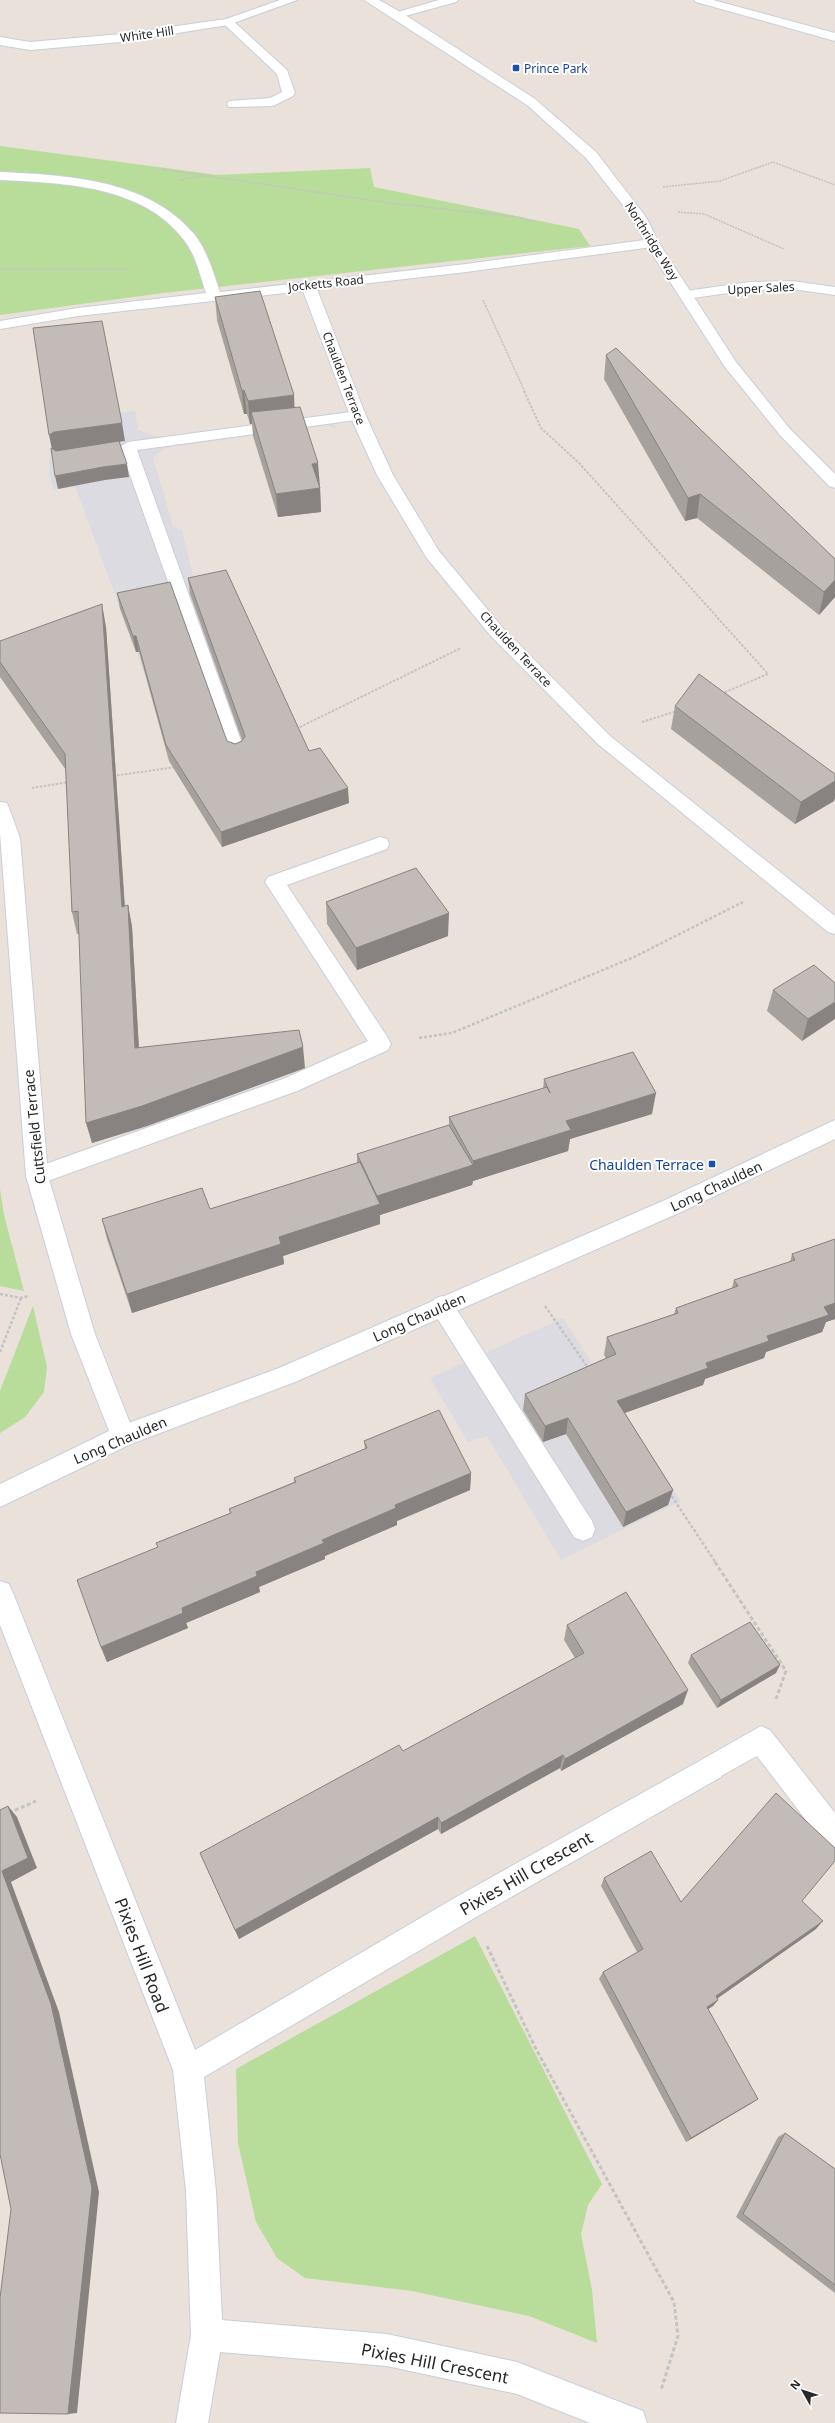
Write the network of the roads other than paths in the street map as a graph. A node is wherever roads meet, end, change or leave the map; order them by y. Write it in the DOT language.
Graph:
graph roads {
  1 [pos="291,0"];
  2 [pos="370,0"];
  3 [pos="452,0"];
  4 [pos="700,0"];
  5 [pos="398,15"];
  6 [pos="228,22"];
  7 [pos="835,37"];
  8 [pos="0,41"];
  9 [pos="233,104"];
  10 [pos="0,176"];
  11 [pos="652,244"];
  12 [pos="308,285"];
  13 [pos="835,291"];
  14 [pos="214,295"];
  15 [pos="686,295"];
  16 [pos="0,325"];
  17 [pos="358,416"];
  18 [pos="835,483"];
  19 [pos="236,752"];
  20 [pos="0,808"];
  21 [pos="380,844"];
  22 [pos="835,926"];
  23 [pos="835,1128"];
  24 [pos="36,1176"];
  25 [pos="442,1306"];
  26 [pos="123,1436"];
  27 [pos="0,1496"];
  28 [pos="583,1529"];
  29 [pos="0,1593"];
  30 [pos="835,1835"];
  31 [pos="188,2070"];
  32 [pos="207,2335"];
  33 [pos="192,2423"];
  34 [pos="631,2423"];
  1 -- 6 [label="street, White Hill"];
  2 -- 5 [label="street, Northridge Way"];
  3 -- 5 [label="street"];
  4 -- 7 [label="street"];
  5 -- 11 [label="street, Northridge Way"];
  6 -- 8 [label="street, White Hill"];
  6 -- 9 [label="street"];
  10 -- 14 [label="street"];
  11 -- 12 [label="street, Jocketts Road"];
  11 -- 15 [label="street, Northridge Way"];
  12 -- 14 [label="street, Jocketts Road"];
  12 -- 17 [label="street, Chaulden Terrace"];
  13 -- 15 [label="street, Upper Sales"];
  14 -- 16 [label="street, Jocketts Road"];
  15 -- 18 [label="street, Northridge Way"];
  17 -- 19 [label="street"];
  17 -- 22 [label="street, Chaulden Terrace"];
  20 -- 24 [label="street, Cuttsfield Terrace"];
  21 -- 24 [label="street"];
  23 -- 25 [label="street, Long Chaulden"];
  24 -- 26 [label="street, Cuttsfield Terrace"];
  25 -- 26 [label="street, Long Chaulden"];
  25 -- 28 [label="street"];
  26 -- 27 [label="street, Long Chaulden"];
  29 -- 31 [label="street, Pixies Hill Road"];
  30 -- 31 [label="street, Pixies Hill Crescent"];
  31 -- 32 [label="street, Pixies Hill Road"];
  32 -- 33 [label="street, Pixies Hill Road"];
  32 -- 34 [label="street, Pixies Hill Crescent"];
}
